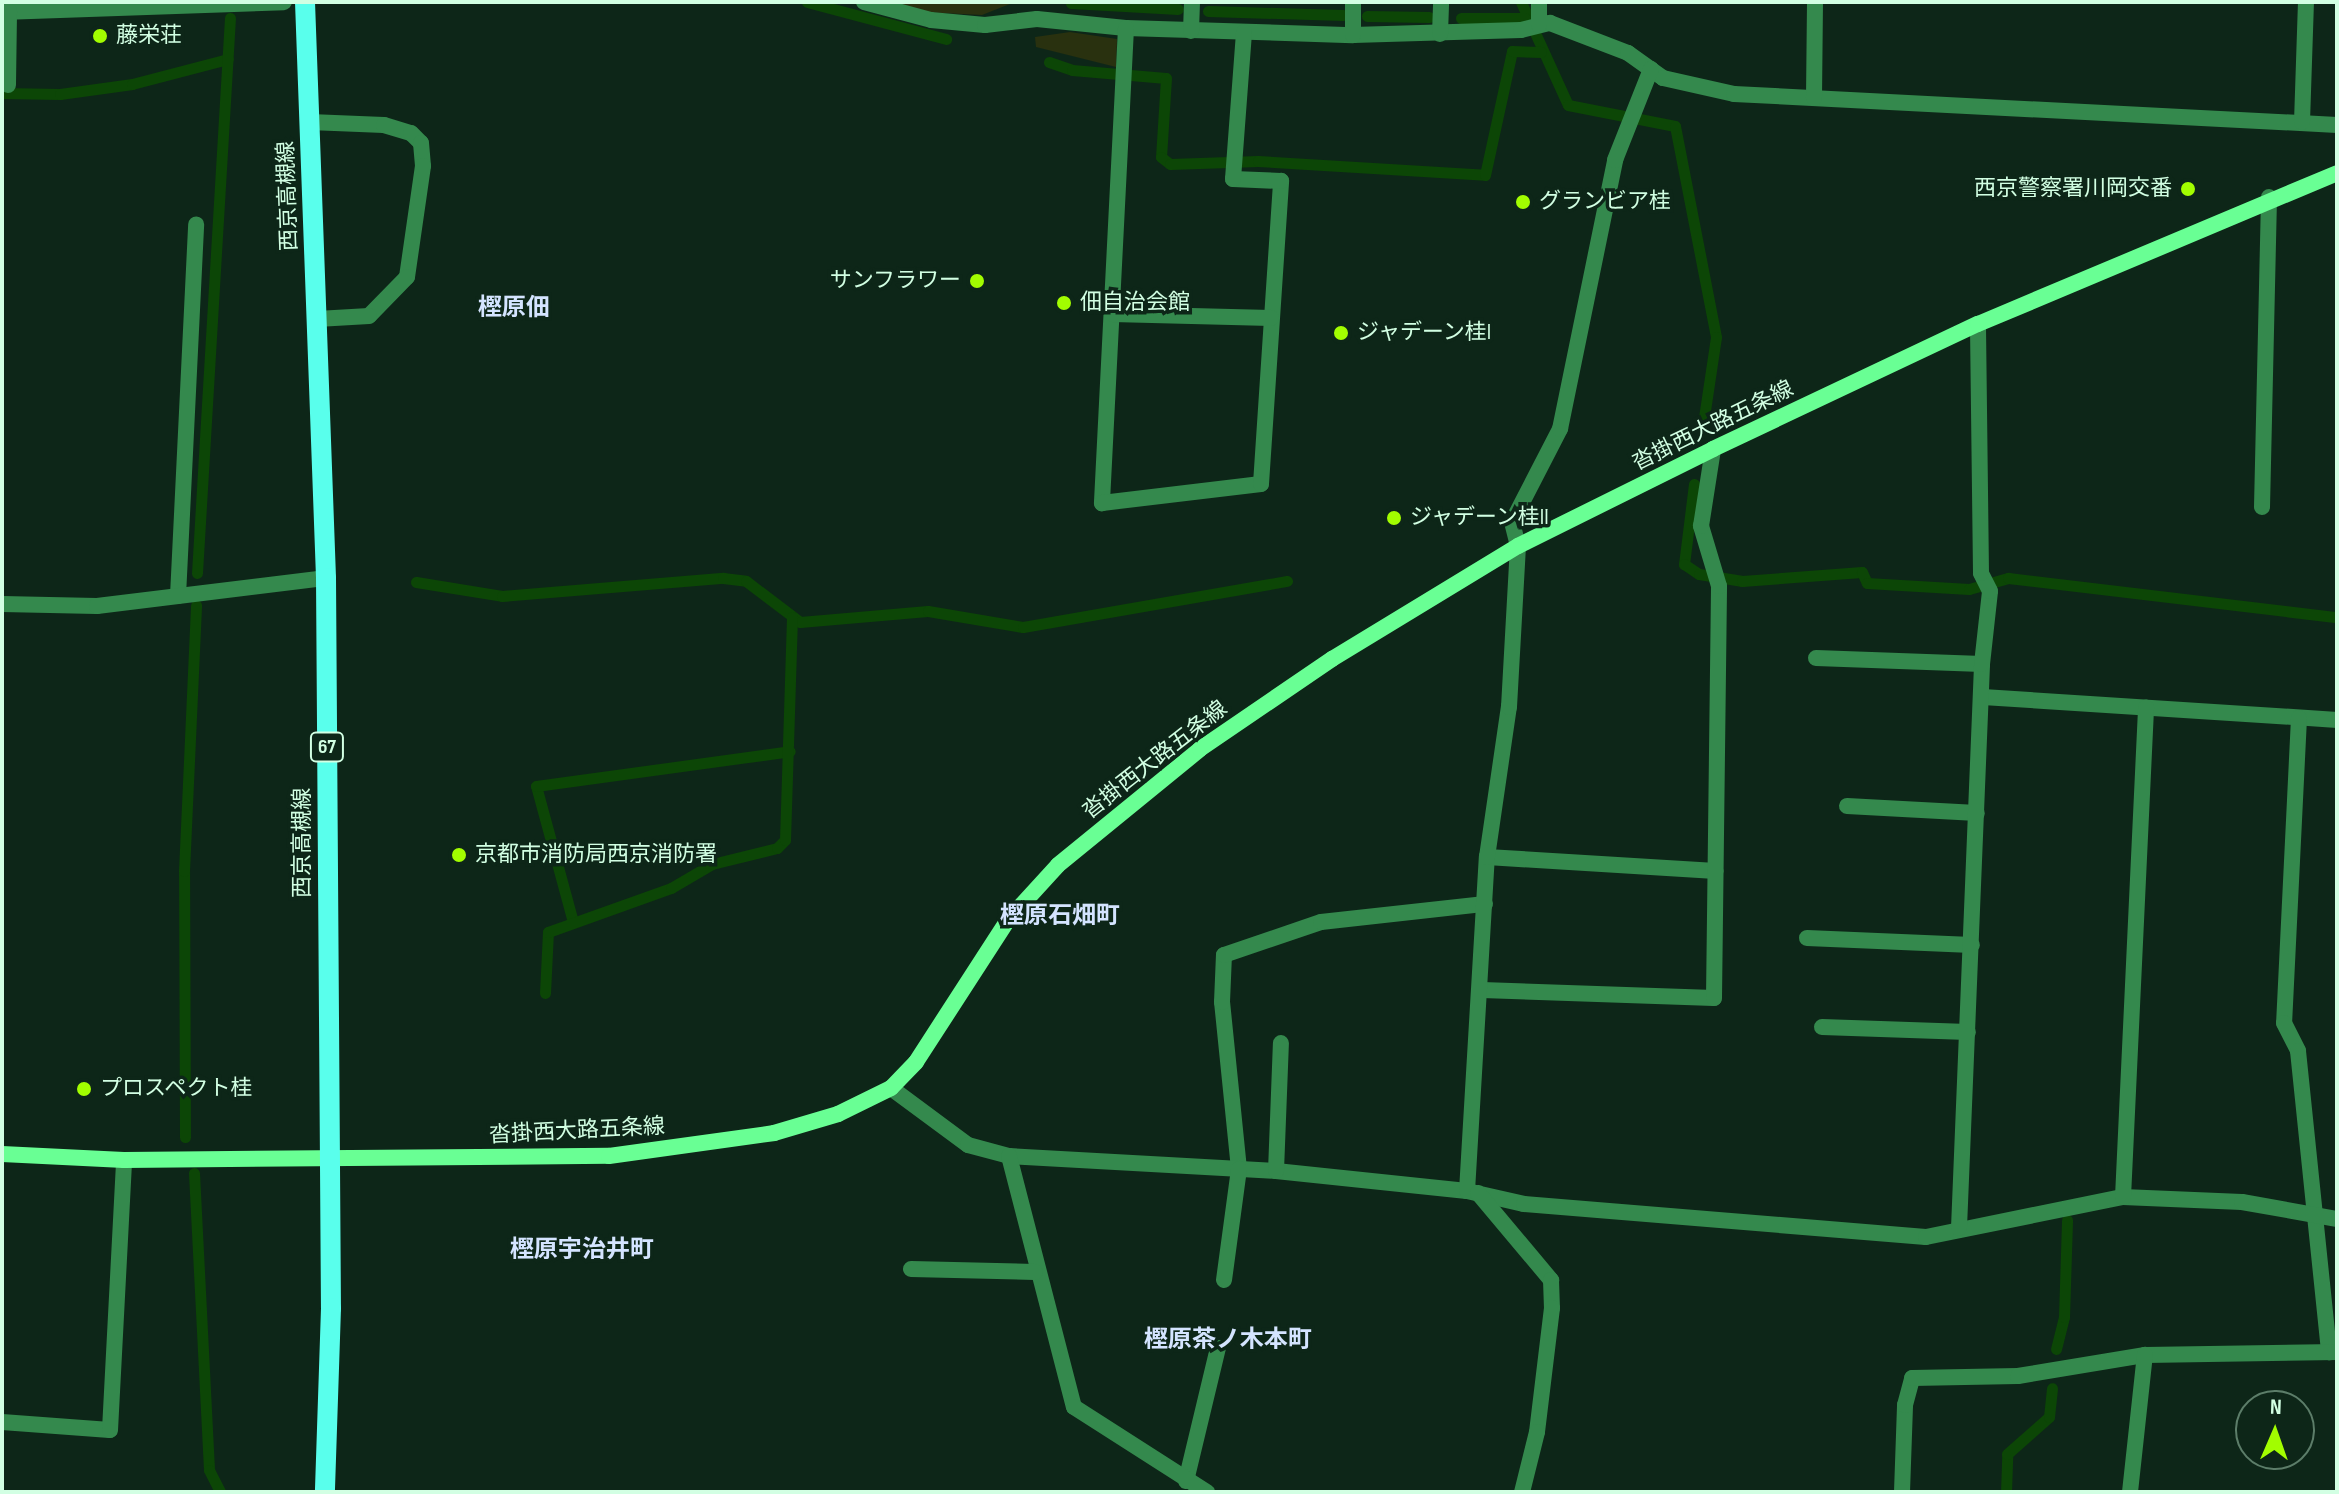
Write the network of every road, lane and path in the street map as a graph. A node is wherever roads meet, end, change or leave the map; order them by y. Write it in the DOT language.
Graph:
graph roads {
  1 [pos="284,2"];
  2 [pos="305,2"];
  3 [pos="864,2"];
  4 [pos="1037,2"];
  5 [pos="1192,2"];
  6 [pos="1353,2"];
  7 [pos="1441,2"];
  8 [pos="1539,2"];
  9 [pos="1815,2"];
  10 [pos="2306,2"];
  11 [pos="209,3"];
  12 [pos="67,6"];
  13 [pos="6,12"];
  14 [pos="1037,19"];
  15 [pos="1539,25"];
  16 [pos="1126,28"];
  17 [pos="1191,31"];
  18 [pos="1244,32"];
  19 [pos="1440,34"];
  20 [pos="1353,35"];
  21 [pos="1651,69"];
  22 [pos="8,85"];
  23 [pos="1814,98"];
  24 [pos="310,122"];
  25 [pos="2302,122"];
  26 [pos="2337,125"];
  27 [pos="2337,173"];
  28 [pos="2269,197"];
  29 [pos="196,224"];
  30 [pos="1112,314"];
  31 [pos="1271,318"];
  32 [pos="317,319"];
  33 [pos="1978,324"];
  34 [pos="1713,449"];
  35 [pos="2262,507"];
  36 [pos="1518,546"];
  37 [pos="326,578"];
  38 [pos="178,596"];
  39 [pos="2,604"];
  40 [pos="1816,658"];
  41 [pos="1982,664"];
  42 [pos="1983,697"];
  43 [pos="2146,708"];
  44 [pos="2299,718"];
  45 [pos="2337,720"];
  46 [pos="1847,806"];
  47 [pos="1977,813"];
  48 [pos="1487,857"];
  49 [pos="1716,871"];
  50 [pos="1485,904"];
  51 [pos="1807,938"];
  52 [pos="1972,945"];
  53 [pos="1482,990"];
  54 [pos="1822,1027"];
  55 [pos="1968,1032"];
  56 [pos="1281,1043"];
  57 [pos="891,1088"];
  58 [pos="2,1154"];
  59 [pos="1009,1156"];
  60 [pos="124,1160"];
  61 [pos="330,1160"];
  62 [pos="1239,1169"];
  63 [pos="1276,1171"];
  64 [pos="1473,1192"];
  65 [pos="2123,1197"];
  66 [pos="2313,1216"];
  67 [pos="2337,1219"];
  68 [pos="1959,1228"];
  69 [pos="911,1269"];
  70 [pos="1035,1272"];
  71 [pos="1224,1280"];
  72 [pos="1218,1348"];
  73 [pos="2333,1352"];
  74 [pos="2145,1355"];
  75 [pos="2,1422"];
  76 [pos="1186,1481"];
  77 [pos="325,1492"];
  78 [pos="1207,1492"];
  79 [pos="1522,1492"];
  80 [pos="1902,1492"];
  81 [pos="2130,1492"];
  1 -- 11 [label="street"];
  2 -- 24 [label="main road, 西京高槻線 / 67"];
  3 -- 14 [label="street"];
  4 -- 14 [label="street"];
  5 -- 17 [label="street"];
  6 -- 20 [label="street"];
  7 -- 19 [label="street"];
  8 -- 15 [label="street"];
  9 -- 23 [label="street"];
  10 -- 25 [label="street"];
  11 -- 12 [label="street"];
  12 -- 13 [label="street"];
  13 -- 22 [label="street"];
  14 -- 16 [label="street"];
  15 -- 19 [label="street"];
  15 -- 21 [label="street"];
  16 -- 17 [label="street"];
  16 -- 30 [label="street"];
  17 -- 18 [label="street"];
  18 -- 20 [label="street"];
  18 -- 31 [label="street"];
  19 -- 20 [label="street"];
  21 -- 23 [label="street"];
  21 -- 36 [label="street"];
  23 -- 25 [label="street"];
  24 -- 32 [label="main road, 西京高槻線 / 67"];
  24 -- 32 [label="street"];
  25 -- 26 [label="street"];
  27 -- 28 [label="main road, 沓掛西大路五条線"];
  28 -- 33 [label="main road, 沓掛西大路五条線"];
  28 -- 35 [label="street"];
  29 -- 38 [label="street"];
  30 -- 31 [label="street"];
  30 -- 31 [label="street"];
  32 -- 37 [label="main road, 西京高槻線 / 67"];
  33 -- 34 [label="main road, 沓掛西大路五条線"];
  33 -- 41 [label="street"];
  34 -- 36 [label="main road, 沓掛西大路五条線"];
  34 -- 49 [label="street"];
  36 -- 48 [label="street"];
  36 -- 57 [label="main road, 沓掛西大路五条線"];
  37 -- 38 [label="street"];
  37 -- 61 [label="main road, 西京高槻線 / 67"];
  38 -- 39 [label="street"];
  40 -- 41 [label="street"];
  41 -- 42 [label="street"];
  42 -- 43 [label="street"];
  42 -- 47 [label="street"];
  43 -- 44 [label="street"];
  43 -- 65 [label="street"];
  44 -- 45 [label="street"];
  44 -- 66 [label="street"];
  46 -- 47 [label="street"];
  47 -- 52 [label="street"];
  48 -- 49 [label="street"];
  48 -- 50 [label="street"];
  49 -- 53 [label="street"];
  50 -- 53 [label="street"];
  50 -- 62 [label="street"];
  51 -- 52 [label="street"];
  52 -- 55 [label="street"];
  53 -- 64 [label="street"];
  54 -- 55 [label="street"];
  55 -- 68 [label="street"];
  56 -- 63 [label="street"];
  57 -- 59 [label="street"];
  57 -- 61 [label="main road, 沓掛西大路五条線"];
  58 -- 60 [label="main road, 沓掛西大路五条線"];
  59 -- 62 [label="street"];
  59 -- 70 [label="street"];
  60 -- 61 [label="main road, 沓掛西大路五条線"];
  60 -- 75 [label="street"];
  61 -- 77 [label="main road, 西京高槻線 / 67"];
  62 -- 63 [label="street"];
  62 -- 71 [label="street"];
  63 -- 64 [label="street"];
  64 -- 68 [label="street"];
  64 -- 79 [label="street"];
  65 -- 66 [label="street"];
  65 -- 68 [label="street"];
  66 -- 67 [label="street"];
  66 -- 73 [label="street"];
  69 -- 70 [label="street"];
  70 -- 76 [label="street"];
  72 -- 76 [label="street"];
  73 -- 74 [label="street"];
  74 -- 80 [label="street"];
  74 -- 81 [label="street"];
  76 -- 78 [label="street"];
}
